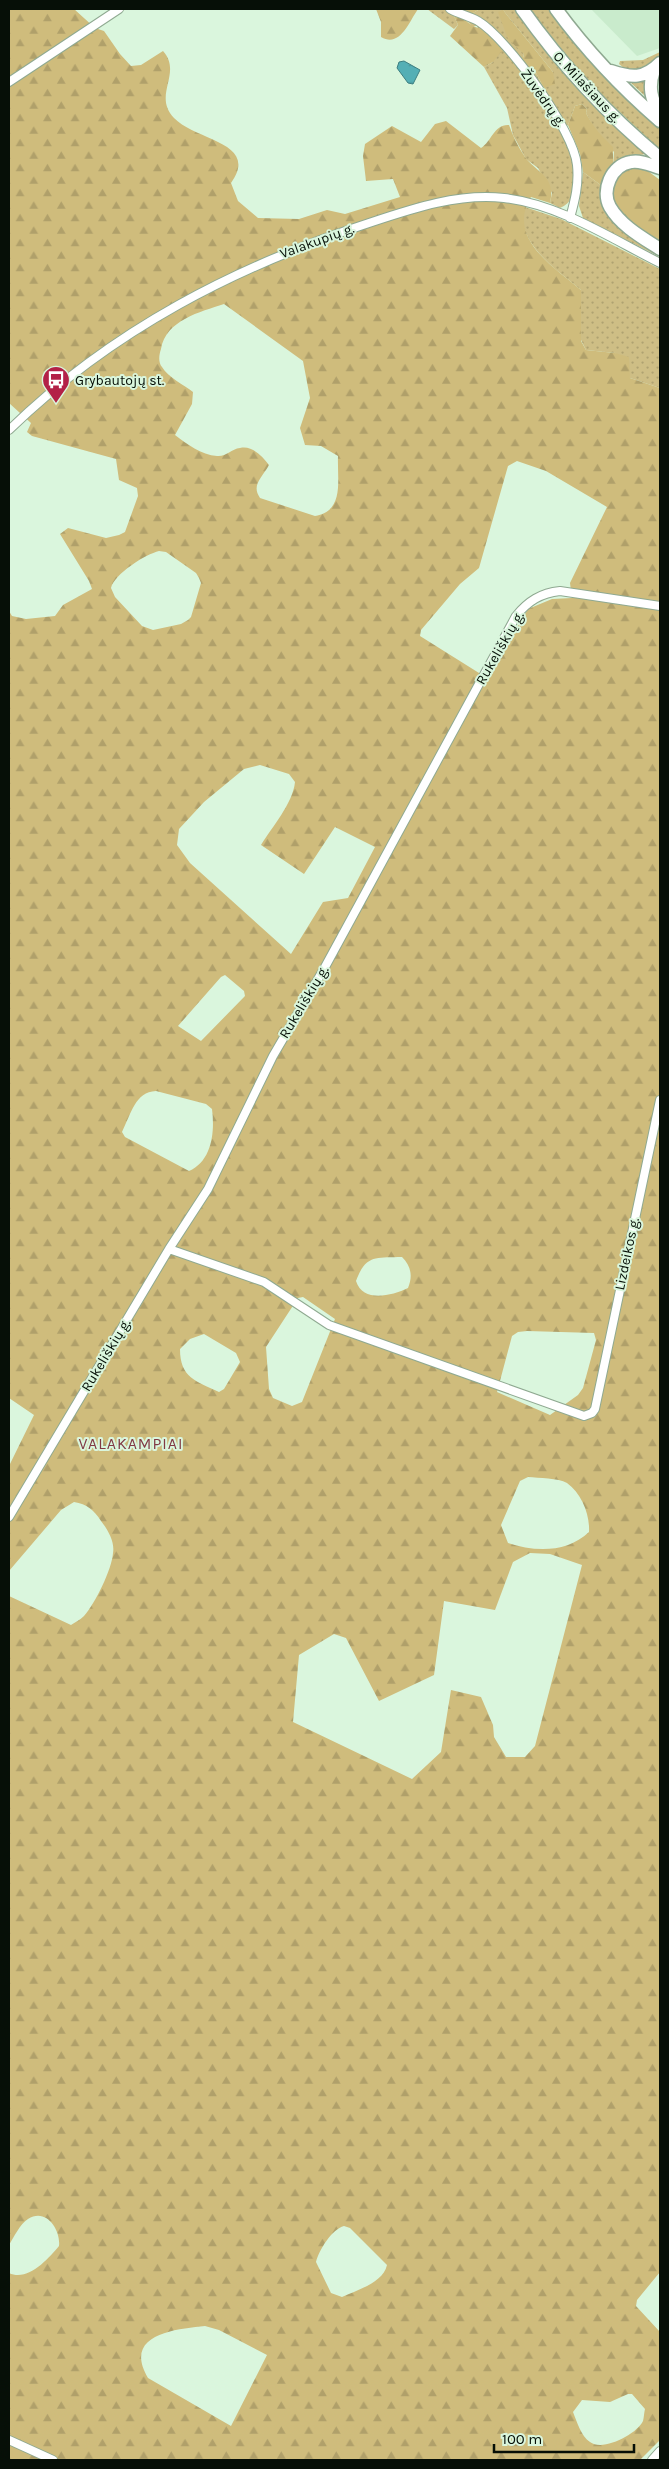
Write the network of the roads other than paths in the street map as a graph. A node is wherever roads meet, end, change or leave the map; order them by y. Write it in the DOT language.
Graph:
graph roads {
  1 [pos="119,9"];
  2 [pos="450,9"];
  3 [pos="522,9"];
  4 [pos="556,9"];
  5 [pos="657,67"];
  6 [pos="609,70"];
  7 [pos="9,82"];
  8 [pos="660,114"];
  9 [pos="660,121"];
  10 [pos="660,158"];
  11 [pos="660,168"];
  12 [pos="570,218"];
  13 [pos="660,248"];
  14 [pos="660,263"];
  15 [pos="9,430"];
  16 [pos="660,606"];
  17 [pos="660,1100"];
  18 [pos="169,1249"];
  19 [pos="9,1517"];
  20 [pos="9,2440"];
  21 [pos="660,2452"];
  22 [pos="53,2460"];
  23 [pos="652,2460"];
  1 -- 7 [label="street"];
  2 -- 12 [label="street, Žuvėdrų g."];
  3 -- 10 [label="main road, O. Milašiaus g."];
  4 -- 6 [label="main road, O. Milašiaus g."];
  5 -- 6 [label="main road"];
  5 -- 8 [label="main road"];
  6 -- 9 [label="main road, O. Milašiaus g."];
  11 -- 13 [label="main road"];
  12 -- 14 [label="street, Valakupių g."];
  12 -- 15 [label="street, Valakupių g."];
  16 -- 18 [label="street, Rukeliškių g."];
  17 -- 18 [label="street, Lizdeikos g."];
  18 -- 19 [label="street, Rukeliškių g."];
  20 -- 22 [label="street"];
  21 -- 23 [label="street"];
}
